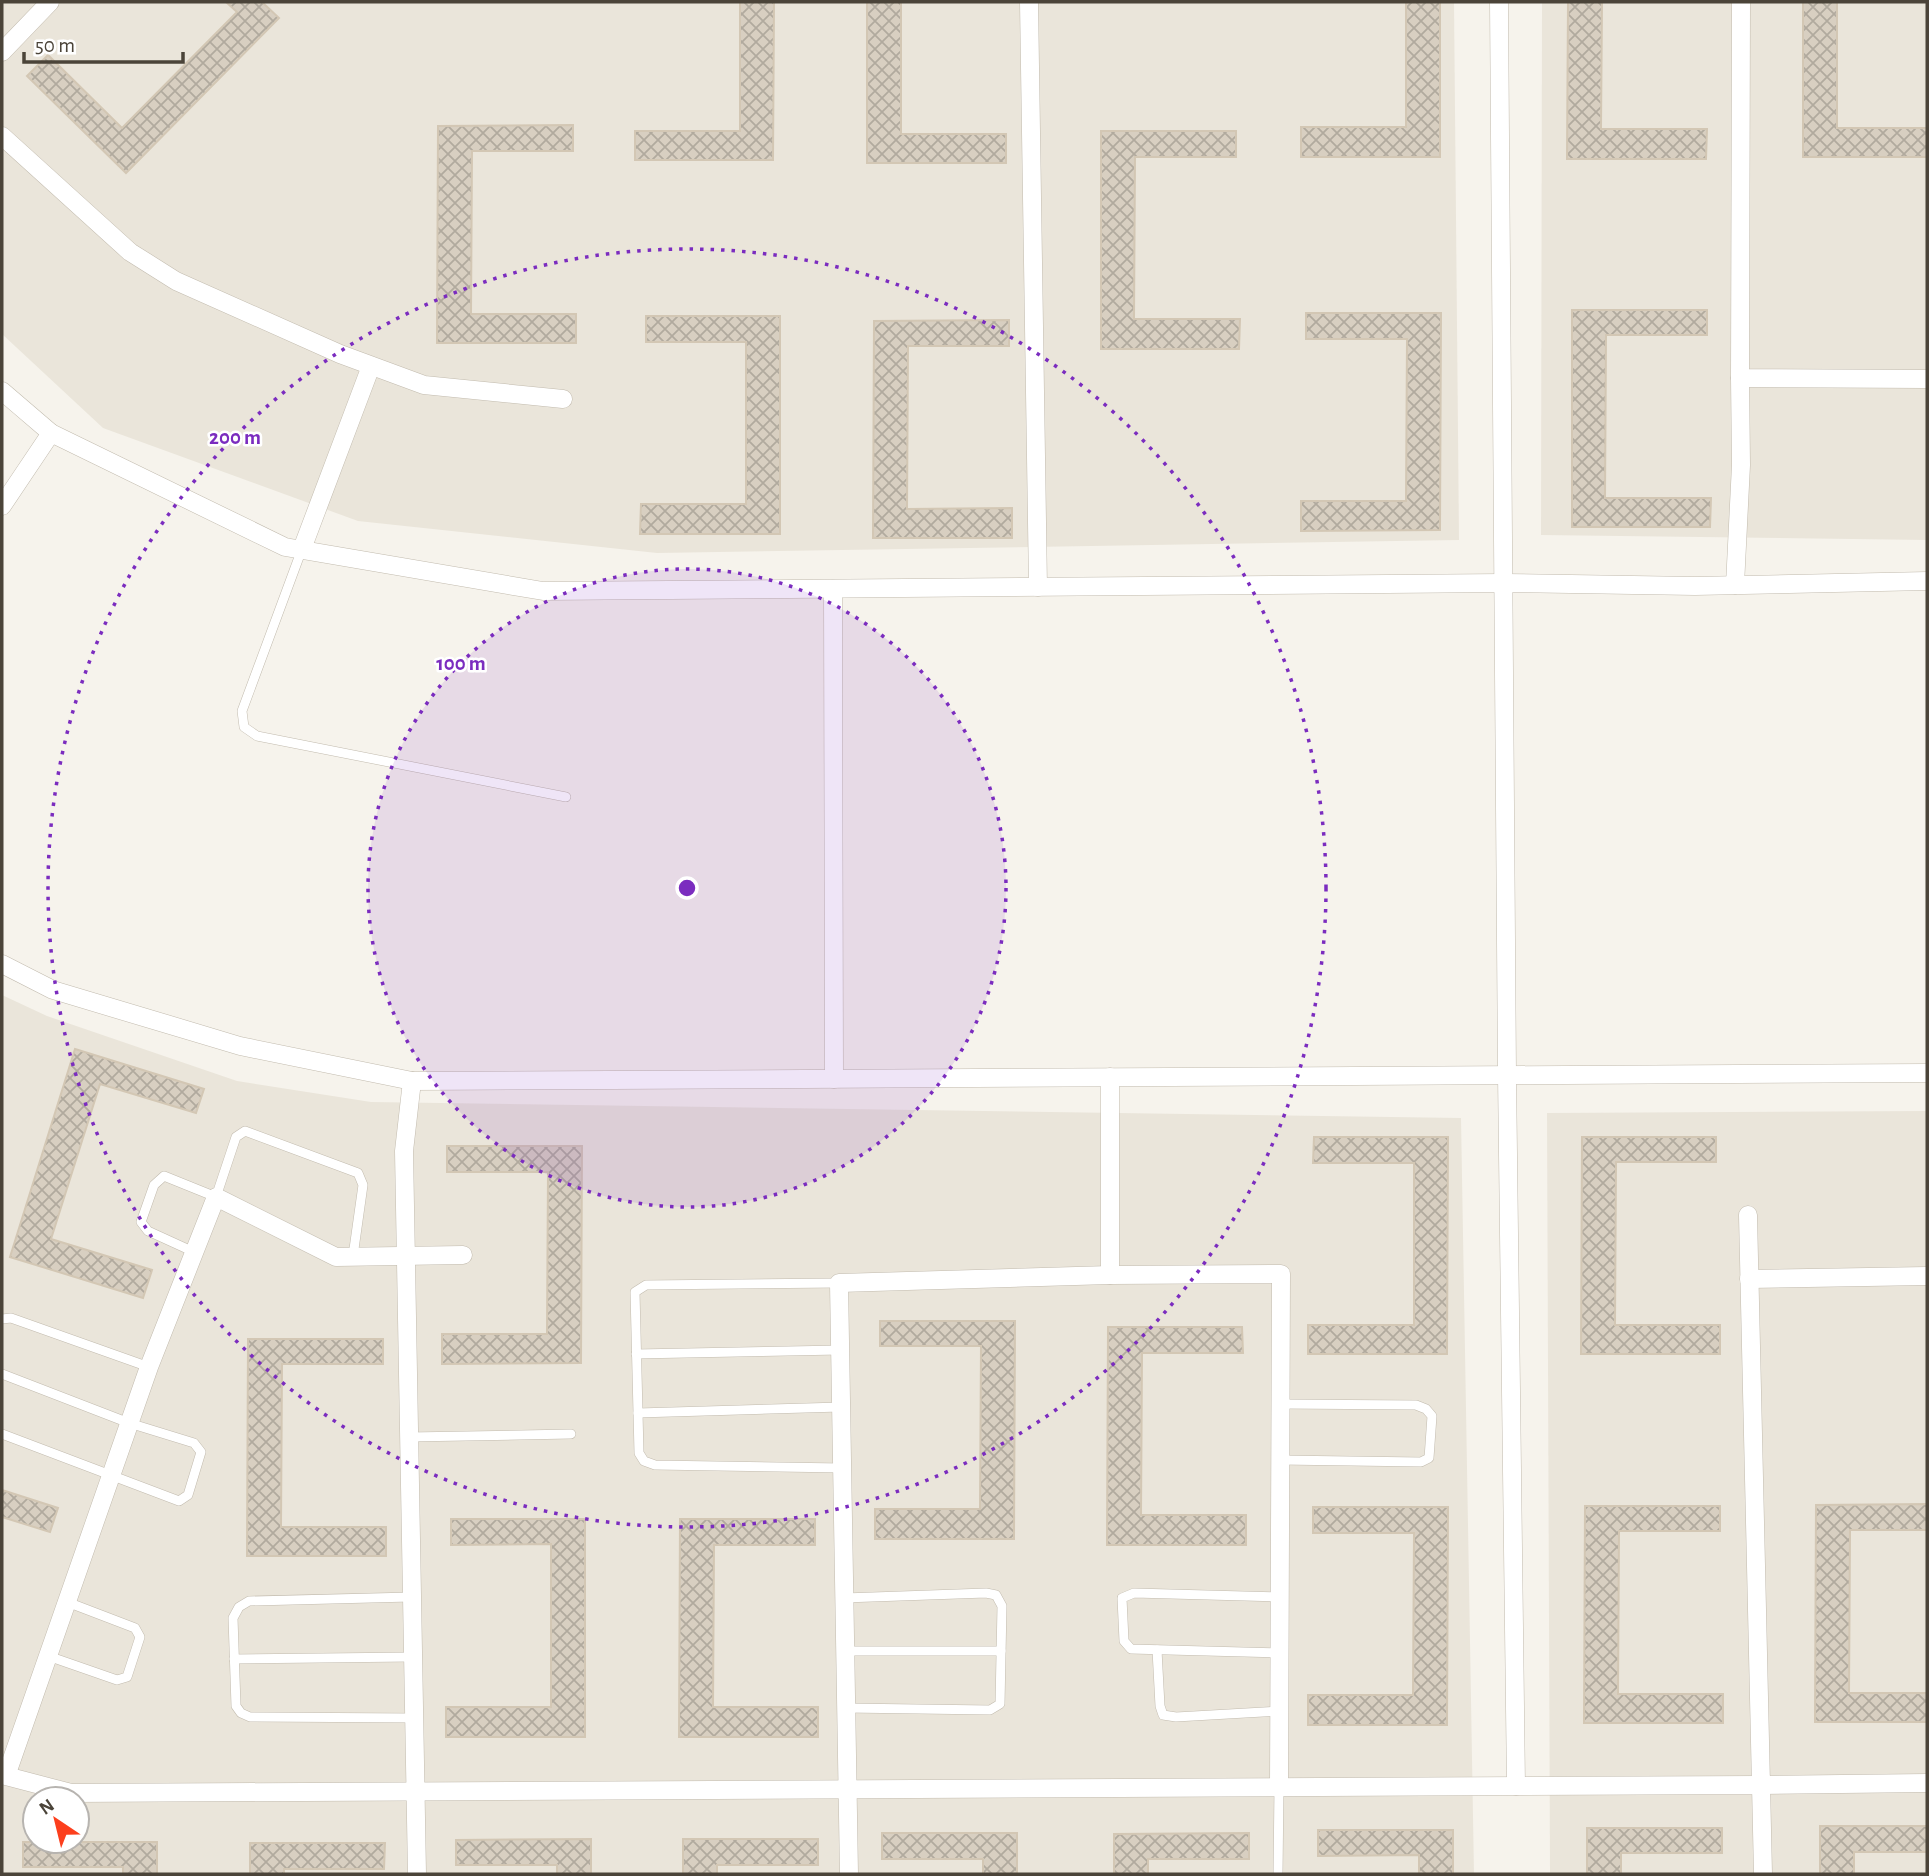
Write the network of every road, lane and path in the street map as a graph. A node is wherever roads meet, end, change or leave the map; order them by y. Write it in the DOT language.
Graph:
graph roads {
  1 [pos="50,2"];
  2 [pos="1029,2"];
  3 [pos="1499,2"];
  4 [pos="1741,2"];
  5 [pos="2,52"];
  6 [pos="2,136"];
  7 [pos="372,366"];
  8 [pos="1740,378"];
  9 [pos="1927,379"];
  10 [pos="2,391"];
  11 [pos="563,399"];
  12 [pos="51,433"];
  13 [pos="2,506"];
  14 [pos="302,549"];
  15 [pos="1927,581"];
  16 [pos="1503,583"];
  17 [pos="1735,585"];
  18 [pos="1038,587"];
  19 [pos="833,589"];
  20 [pos="566,797"];
  21 [pos="2,964"];
  22 [pos="1927,1073"];
  23 [pos="1507,1075"];
  24 [pos="1110,1077"];
  25 [pos="834,1079"];
  26 [pos="412,1081"];
  27 [pos="216,1197"];
  28 [pos="1748,1215"];
  29 [pos="194,1252"];
  30 [pos="463,1255"];
  31 [pos="353,1256"];
  32 [pos="405,1256"];
  33 [pos="1110,1275"];
  34 [pos="1927,1276"];
  35 [pos="1749,1279"];
  36 [pos="839,1283"];
  37 [pos="2,1319"];
  38 [pos="840,1350"];
  39 [pos="636,1354"];
  40 [pos="149,1367"];
  41 [pos="2,1374"];
  42 [pos="1280,1404"];
  43 [pos="841,1406"];
  44 [pos="638,1413"];
  45 [pos="129,1423"];
  46 [pos="2,1434"];
  47 [pos="571,1434"];
  48 [pos="409,1437"];
  49 [pos="1280,1460"];
  50 [pos="842,1468"];
  51 [pos="111,1476"];
  52 [pos="411,1597"];
  53 [pos="1280,1597"];
  54 [pos="844,1598"];
  55 [pos="67,1602"];
  56 [pos="1157,1650"];
  57 [pos="845,1651"];
  58 [pos="1001,1651"];
  59 [pos="1279,1653"];
  60 [pos="48,1656"];
  61 [pos="412,1657"];
  62 [pos="234,1659"];
  63 [pos="846,1708"];
  64 [pos="1279,1711"];
  65 [pos="414,1718"];
  66 [pos="4,1781"];
  67 [pos="1927,1783"];
  68 [pos="1761,1785"];
  69 [pos="1516,1786"];
  70 [pos="1279,1787"];
  71 [pos="847,1790"];
  72 [pos="415,1791"];
  73 [pos="417,1874"];
  74 [pos="849,1874"];
  75 [pos="1278,1874"];
  76 [pos="1763,1874"];
  1 -- 5 [label="street"];
  2 -- 18 [label="street"];
  3 -- 16 [label="street"];
  4 -- 8 [label="street"];
  6 -- 7 [label="street"];
  7 -- 11 [label="street"];
  7 -- 14 [label="street"];
  8 -- 9 [label="street"];
  8 -- 17 [label="street"];
  10 -- 12 [label="street"];
  12 -- 13 [label="street"];
  12 -- 14 [label="street"];
  14 -- 19 [label="street"];
  14 -- 20 [label="lane"];
  15 -- 17 [label="street"];
  16 -- 17 [label="street"];
  16 -- 18 [label="street"];
  16 -- 23 [label="street"];
  18 -- 19 [label="street"];
  19 -- 25 [label="street"];
  21 -- 26 [label="street"];
  22 -- 23 [label="street"];
  23 -- 24 [label="street"];
  23 -- 69 [label="street"];
  24 -- 25 [label="street"];
  24 -- 33 [label="street"];
  25 -- 26 [label="street"];
  26 -- 32 [label="street"];
  27 -- 29 [label="street"];
  27 -- 29 [label="lane"];
  27 -- 31 [label="street"];
  27 -- 31 [label="lane"];
  28 -- 35 [label="street"];
  29 -- 40 [label="street"];
  30 -- 32 [label="street"];
  31 -- 32 [label="street"];
  32 -- 48 [label="street"];
  33 -- 36 [label="street"];
  33 -- 42 [label="street"];
  34 -- 35 [label="street"];
  35 -- 68 [label="street"];
  36 -- 38 [label="street"];
  36 -- 39 [label="lane"];
  37 -- 40 [label="lane"];
  38 -- 39 [label="lane"];
  38 -- 43 [label="street"];
  39 -- 44 [label="lane"];
  40 -- 45 [label="street"];
  41 -- 45 [label="lane"];
  42 -- 49 [label="street"];
  42 -- 49 [label="lane"];
  43 -- 44 [label="lane"];
  43 -- 50 [label="street"];
  44 -- 50 [label="lane"];
  45 -- 51 [label="street"];
  45 -- 51 [label="lane"];
  46 -- 51 [label="lane"];
  47 -- 48 [label="lane"];
  48 -- 52 [label="street"];
  49 -- 53 [label="street"];
  50 -- 54 [label="street"];
  51 -- 55 [label="street"];
  52 -- 61 [label="street"];
  52 -- 62 [label="lane"];
  53 -- 56 [label="lane"];
  53 -- 59 [label="street"];
  54 -- 57 [label="street"];
  54 -- 58 [label="lane"];
  55 -- 60 [label="street"];
  55 -- 60 [label="lane"];
  56 -- 59 [label="lane"];
  56 -- 64 [label="lane"];
  57 -- 58 [label="lane"];
  57 -- 63 [label="street"];
  58 -- 63 [label="lane"];
  59 -- 64 [label="street"];
  60 -- 66 [label="street"];
  61 -- 62 [label="lane"];
  61 -- 65 [label="street"];
  62 -- 65 [label="lane"];
  63 -- 71 [label="street"];
  64 -- 70 [label="street"];
  65 -- 72 [label="street"];
  66 -- 72 [label="street"];
  67 -- 68 [label="street"];
  68 -- 69 [label="street"];
  68 -- 76 [label="street"];
  69 -- 70 [label="street"];
  70 -- 71 [label="street"];
  70 -- 75 [label="lane"];
  71 -- 72 [label="street"];
  71 -- 74 [label="street"];
  72 -- 73 [label="street"];
}
